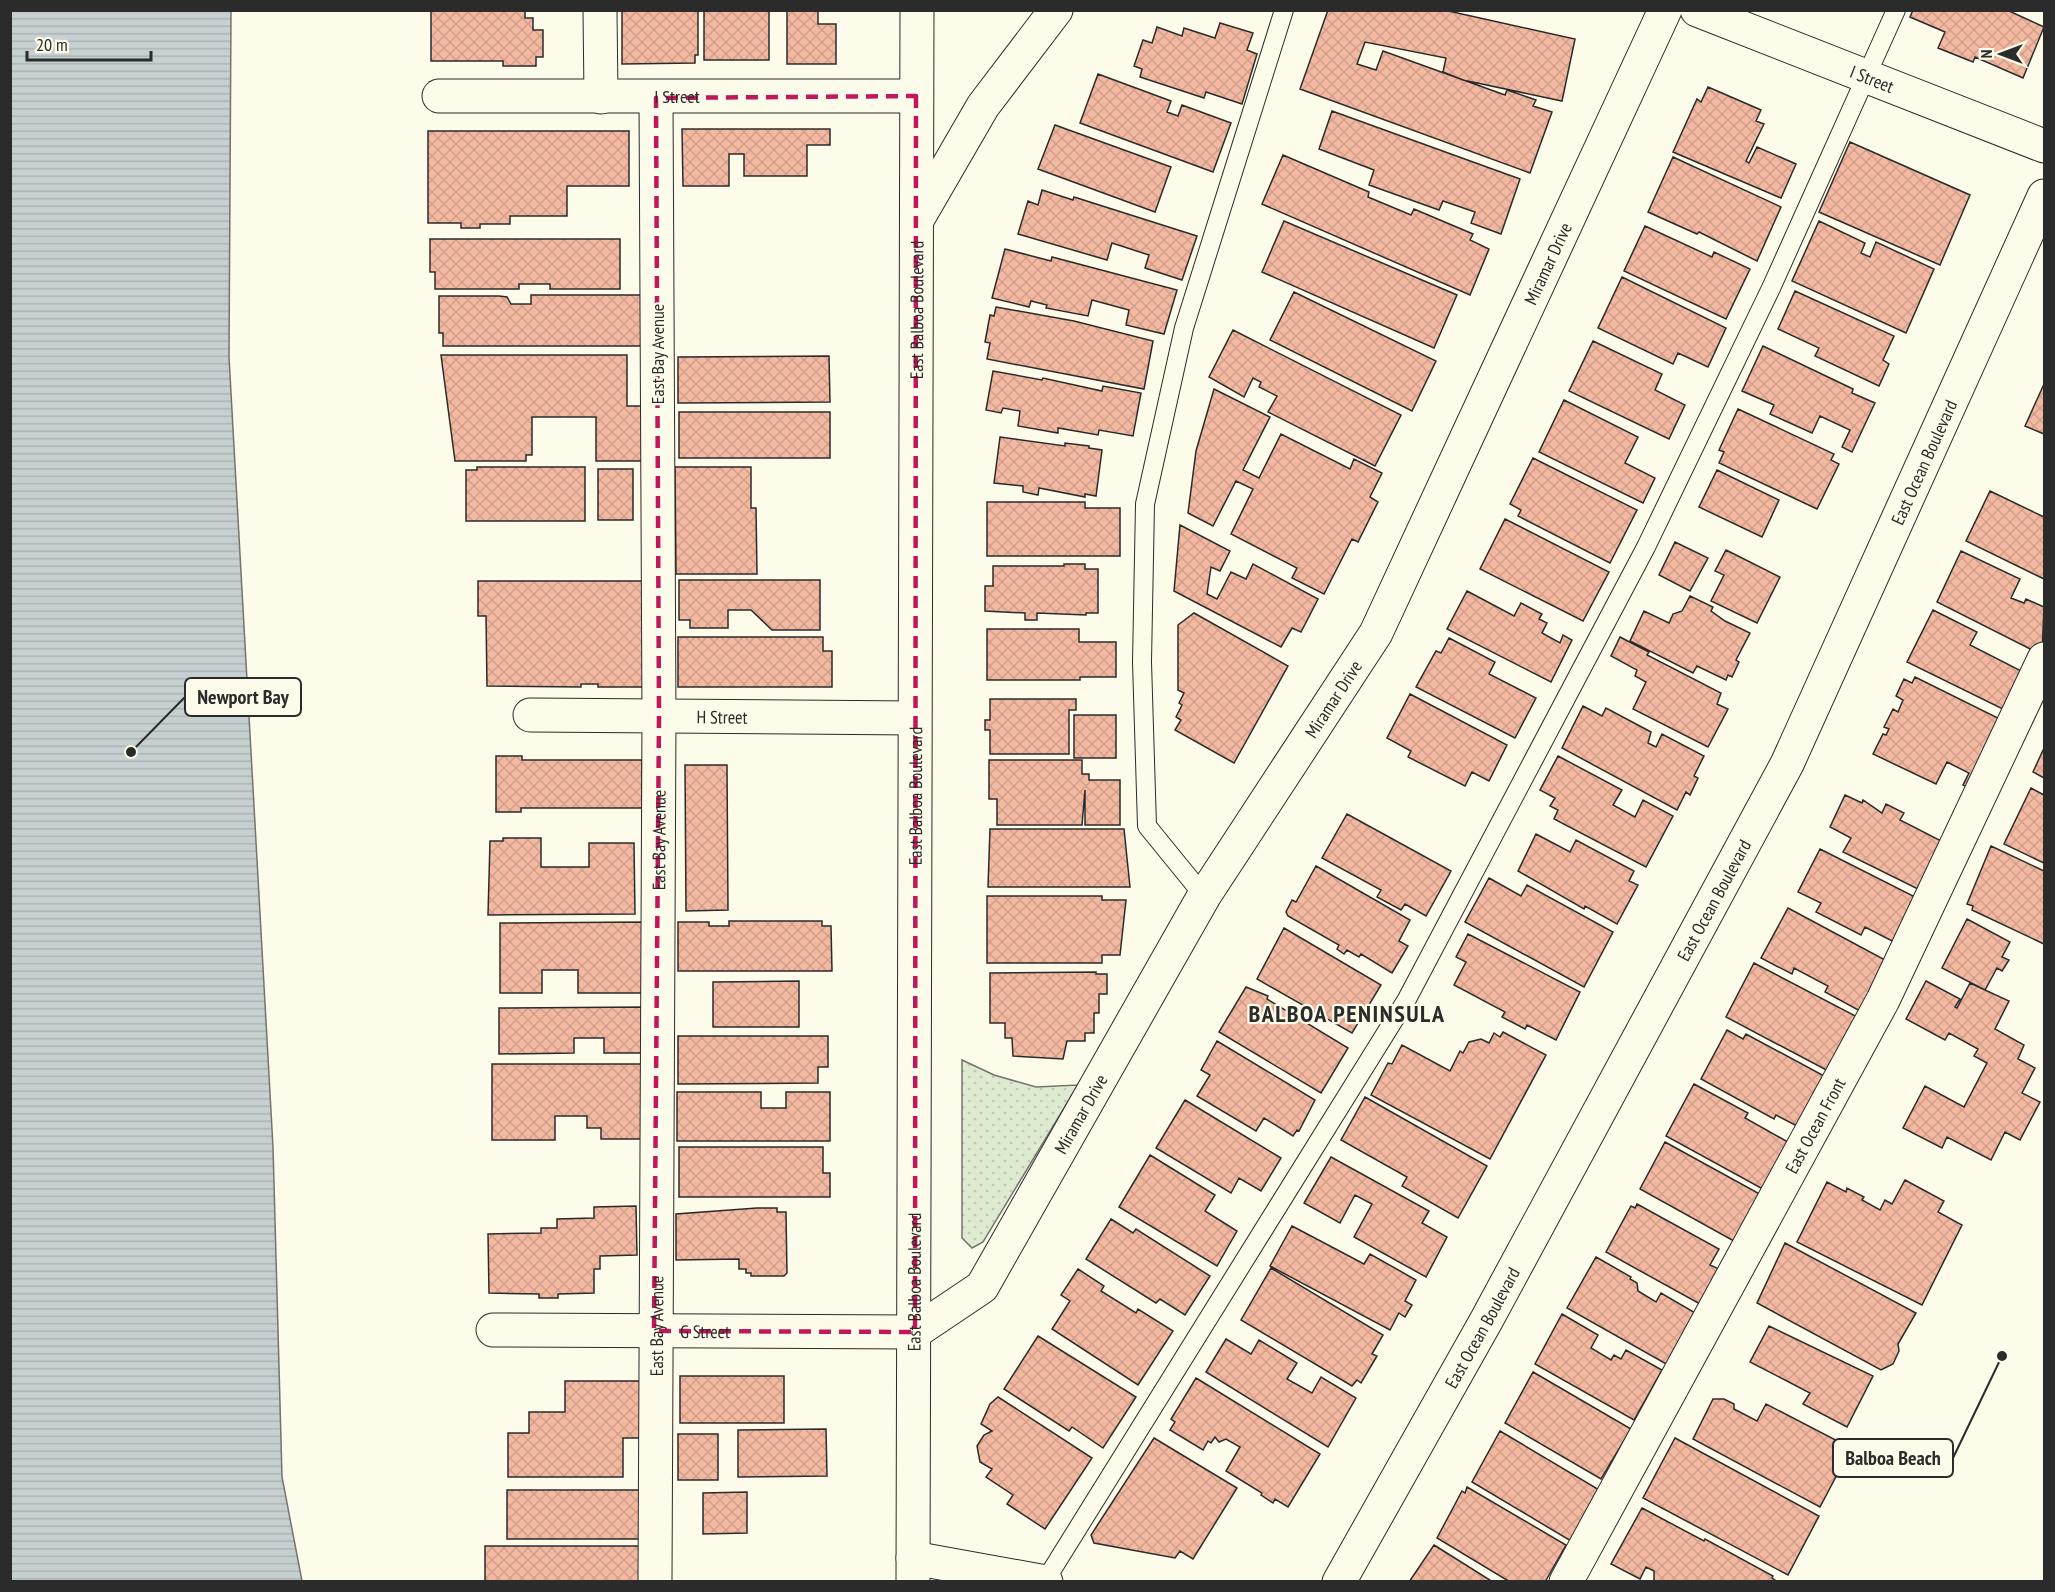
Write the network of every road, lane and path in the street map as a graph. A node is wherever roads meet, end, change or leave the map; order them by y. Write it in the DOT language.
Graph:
graph roads {
  1 [pos="600,10"];
  2 [pos="917,10"];
  3 [pos="1056,10"];
  4 [pos="1284,10"];
  5 [pos="1665,10"];
  6 [pos="1697,10"];
  7 [pos="1896,10"];
  8 [pos="1867,78"];
  9 [pos="439,96"];
  10 [pos="916,96"];
  11 [pos="600,97"];
  12 [pos="656,98"];
  13 [pos="2044,146"];
  14 [pos="2044,196"];
  15 [pos="917,220"];
  16 [pos="2044,659"];
  17 [pos="530,715"];
  18 [pos="659,716"];
  19 [pos="915,717"];
  20 [pos="1204,896"];
  21 [pos="493,1330"];
  22 [pos="654,1330"];
  23 [pos="915,1332"];
  24 [pos="913,1570"];
  25 [pos="655,1581"];
  26 [pos="1045,1581"];
  27 [pos="1339,1581"];
  28 [pos="1566,1581"];
  1 -- 11 [label="street"];
  2 -- 10 [label="street, East Balboa Boulevard"];
  3 -- 15 [label="street"];
  4 -- 20 [label="lane"];
  5 -- 20 [label="street, Miramar Drive"];
  6 -- 8 [label="street, I Street"];
  7 -- 8 [label="lane"];
  8 -- 13 [label="street, I Street"];
  8 -- 26 [label="lane"];
  9 -- 11 [label="street, I Street"];
  10 -- 12 [label="street, I Street"];
  10 -- 15 [label="street, East Balboa Boulevard"];
  11 -- 12 [label="street, I Street"];
  12 -- 18 [label="street, East Bay Avenue"];
  14 -- 27 [label="street, East Ocean Boulevard"];
  15 -- 19 [label="street, East Balboa Boulevard"];
  16 -- 28 [label="street, East Ocean Front"];
  17 -- 18 [label="street, H Street"];
  18 -- 19 [label="street, H Street"];
  18 -- 22 [label="street, East Bay Avenue"];
  19 -- 23 [label="street, East Balboa Boulevard"];
  20 -- 23 [label="street, Miramar Drive"];
  21 -- 22 [label="street, G Street"];
  22 -- 23 [label="street, G Street"];
  22 -- 25 [label="street, East Bay Avenue"];
  23 -- 24 [label="street, East Balboa Boulevard"];
  24 -- 26 [label="street"];
}
